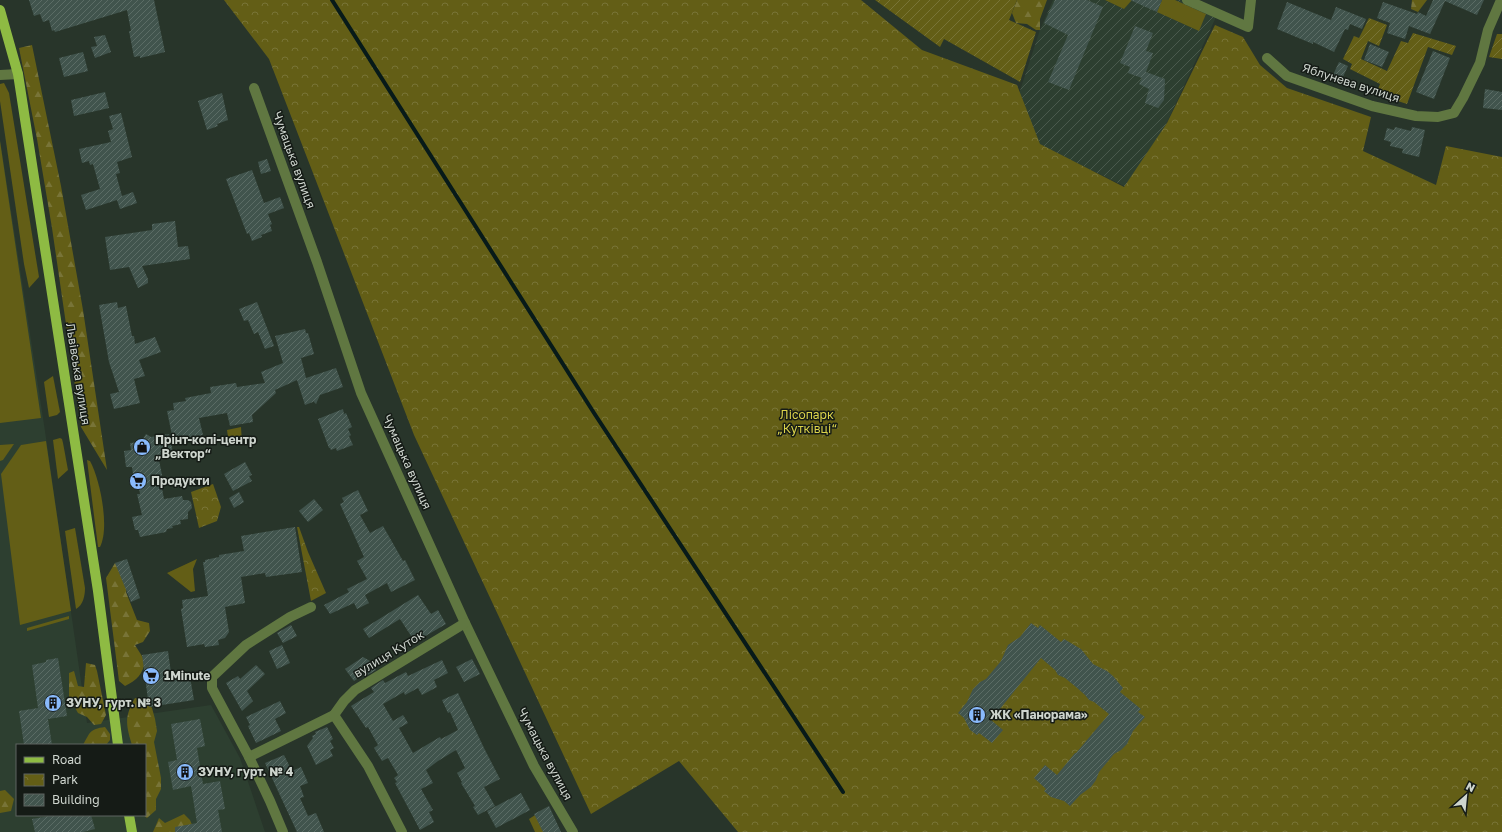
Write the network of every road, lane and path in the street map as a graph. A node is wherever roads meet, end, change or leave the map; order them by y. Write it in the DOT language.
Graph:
graph roads {
  1 [pos="1187,0"];
  2 [pos="1251,0"];
  3 [pos="1501,0"];
  4 [pos="0,10"];
  5 [pos="1267,58"];
  6 [pos="18,74"];
  7 [pos="0,75"];
  8 [pos="254,88"];
  9 [pos="311,607"];
  10 [pos="465,623"];
  11 [pos="334,715"];
  12 [pos="118,744"];
  13 [pos="249,757"];
  14 [pos="129,816"];
  15 [pos="132,832"];
  16 [pos="283,832"];
  17 [pos="402,832"];
  18 [pos="573,832"];
  1 -- 2 [label="street"];
  3 -- 5 [label="street, Яблунева вулиця"];
  4 -- 6 [label="main road, Львівська вулиця"];
  6 -- 7 [label="street"];
  6 -- 12 [label="main road, Львівська вулиця"];
  8 -- 10 [label="street, Чумацька вулиця"];
  9 -- 13 [label="street"];
  10 -- 11 [label="street, вулиця Куток"];
  10 -- 18 [label="street, Чумацька вулиця"];
  11 -- 13 [label="street, вулиця Куток"];
  11 -- 17 [label="street"];
  13 -- 16 [label="street"];
  14 -- 15 [label="main road"];
}
